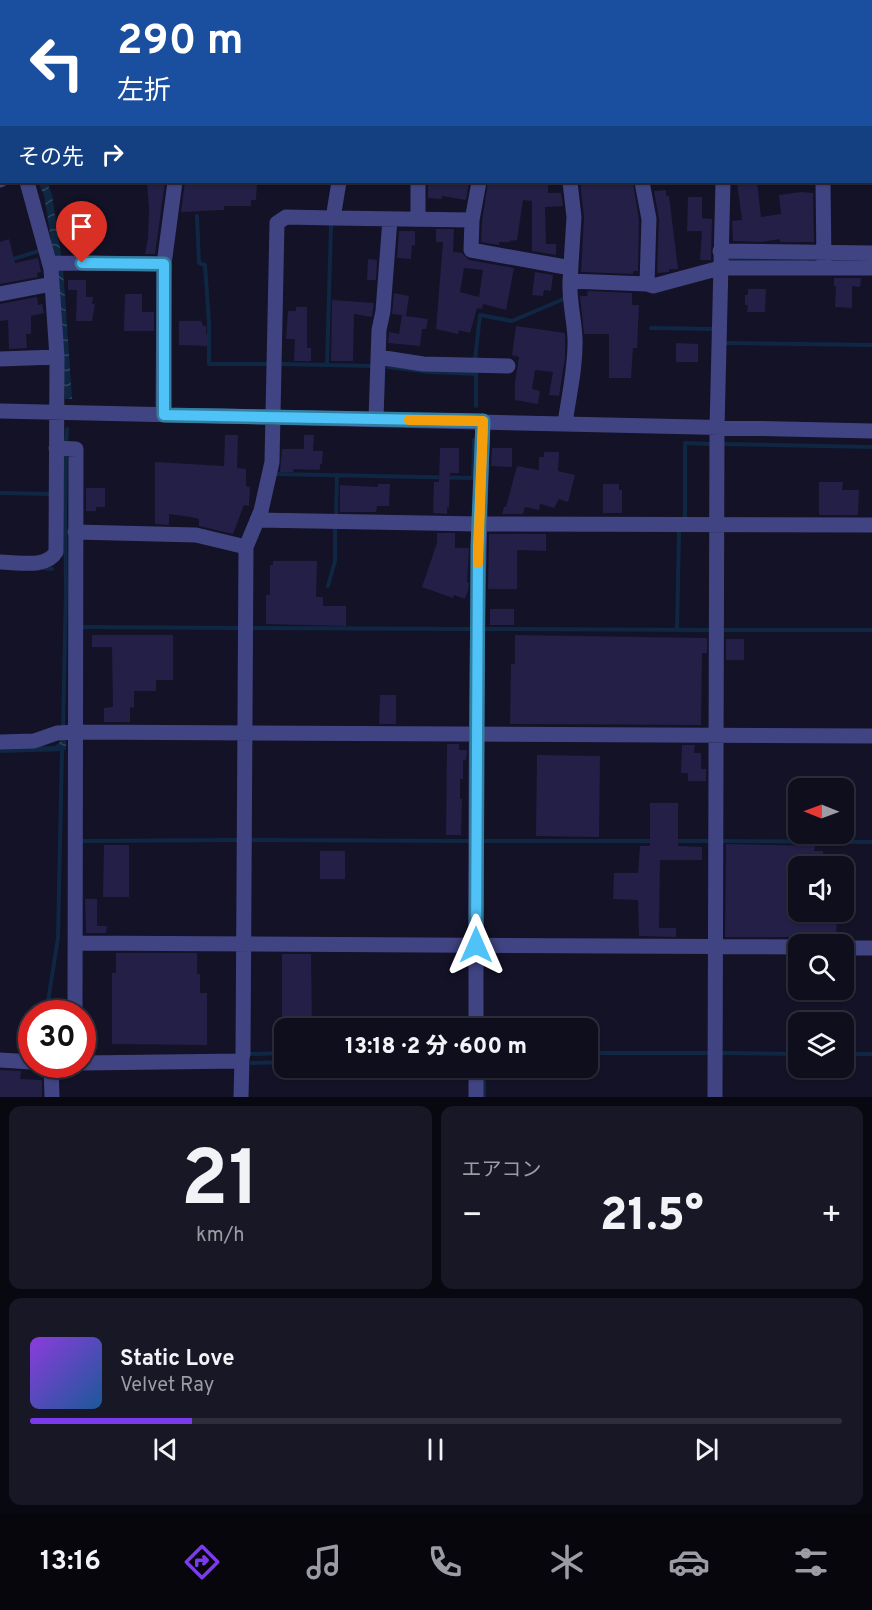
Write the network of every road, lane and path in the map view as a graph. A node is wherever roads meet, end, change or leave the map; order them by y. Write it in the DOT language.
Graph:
graph roads {
  1 [pos="27,183"];
  2 [pos="175,183"];
  3 [pos="339,183"];
  4 [pos="418,183"];
  5 [pos="479,183"];
  6 [pos="570,183"];
  7 [pos="642,183"];
  8 [pos="723,183"];
  9 [pos="823,183"];
  10 [pos="333,218"];
  11 [pos="390,219"];
  12 [pos="418,219"];
  13 [pos="472,220"];
  14 [pos="720,251"];
  15 [pos="872,253"];
  16 [pos="824,261"];
  17 [pos="55,263"];
  18 [pos="164,264"];
  19 [pos="720,268"];
  20 [pos="872,268"];
  21 [pos="571,274"];
  22 [pos="52,284"];
  23 [pos="647,284"];
  24 [pos="0,294"];
  25 [pos="57,357"];
  26 [pos="378,357"];
  27 [pos="0,359"];
  28 [pos="508,366"];
  29 [pos="0,411"];
  30 [pos="58,412"];
  31 [pos="164,415"];
  32 [pos="275,417"];
  33 [pos="376,419"];
  34 [pos="483,421"];
  35 [pos="565,423"];
  36 [pos="717,428"];
  37 [pos="872,431"];
  38 [pos="62,448"];
  39 [pos="257,520"];
  40 [pos="479,524"];
  41 [pos="717,524"];
  42 [pos="872,525"];
  43 [pos="75,532"];
  44 [pos="246,547"];
  45 [pos="0,562"];
  46 [pos="68,732"];
  47 [pos="245,733"];
  48 [pos="476,733"];
  49 [pos="716,735"];
  50 [pos="872,736"];
  51 [pos="0,742"];
  52 [pos="76,943"];
  53 [pos="244,945"];
  54 [pos="476,945"];
  55 [pos="716,946"];
  56 [pos="788,947"];
  57 [pos="854,948"];
  58 [pos="872,948"];
  59 [pos="75,1000"];
  60 [pos="476,1018"];
  61 [pos="0,1060"];
  62 [pos="18,1061"];
  63 [pos="242,1061"];
  64 [pos="96,1063"];
  65 [pos="51,1078"];
  66 [pos="476,1078"];
  67 [pos="52,1097"];
  68 [pos="241,1097"];
  69 [pos="476,1097"];
  70 [pos="715,1097"];
  1 -- 17 [label="street"];
  2 -- 18 [label="street"];
  3 -- 10 [label="street"];
  4 -- 12 [label="street"];
  5 -- 13 [label="street"];
  6 -- 21 [label="street"];
  7 -- 23 [label="street"];
  8 -- 14 [label="street"];
  9 -- 16 [label="street"];
  10 -- 11 [label="street"];
  10 -- 32 [label="street"];
  11 -- 12 [label="street"];
  11 -- 26 [label="street"];
  12 -- 13 [label="street"];
  13 -- 21 [label="street"];
  14 -- 16 [label="street"];
  14 -- 19 [label="street"];
  15 -- 16 [label="street"];
  16 -- 19 [label="street"];
  16 -- 20 [label="street"];
  17 -- 18 [label="street"];
  17 -- 22 [label="street"];
  18 -- 31 [label="street"];
  19 -- 23 [label="street"];
  19 -- 36 [label="street"];
  21 -- 23 [label="street"];
  21 -- 35 [label="street"];
  22 -- 24 [label="street"];
  22 -- 25 [label="street"];
  25 -- 27 [label="street"];
  25 -- 30 [label="street"];
  26 -- 28 [label="street"];
  26 -- 33 [label="street"];
  29 -- 30 [label="street"];
  30 -- 31 [label="street"];
  30 -- 38 [label="street"];
  31 -- 32 [label="street"];
  32 -- 33 [label="street"];
  32 -- 39 [label="street"];
  33 -- 34 [label="street"];
  34 -- 35 [label="street"];
  34 -- 40 [label="street"];
  35 -- 36 [label="street"];
  36 -- 37 [label="street"];
  36 -- 41 [label="street"];
  38 -- 43 [label="street"];
  38 -- 45 [label="street"];
  39 -- 40 [label="street"];
  39 -- 44 [label="street"];
  40 -- 41 [label="street"];
  40 -- 48 [label="street"];
  41 -- 42 [label="street"];
  41 -- 49 [label="street"];
  43 -- 44 [label="street"];
  43 -- 46 [label="street"];
  44 -- 47 [label="street"];
  46 -- 47 [label="street"];
  46 -- 51 [label="street"];
  46 -- 52 [label="street"];
  47 -- 48 [label="street"];
  47 -- 53 [label="street"];
  48 -- 49 [label="street"];
  48 -- 54 [label="street"];
  49 -- 50 [label="street"];
  49 -- 55 [label="street"];
  52 -- 53 [label="street"];
  52 -- 59 [label="street"];
  53 -- 54 [label="street"];
  53 -- 63 [label="street"];
  54 -- 55 [label="street"];
  54 -- 60 [label="street"];
  55 -- 56 [label="street"];
  55 -- 70 [label="street"];
  57 -- 58 [label="street"];
  61 -- 62 [label="street"];
  63 -- 64 [label="street"];
  63 -- 68 [label="street"];
  65 -- 67 [label="street"];
  66 -- 69 [label="street"];
}
